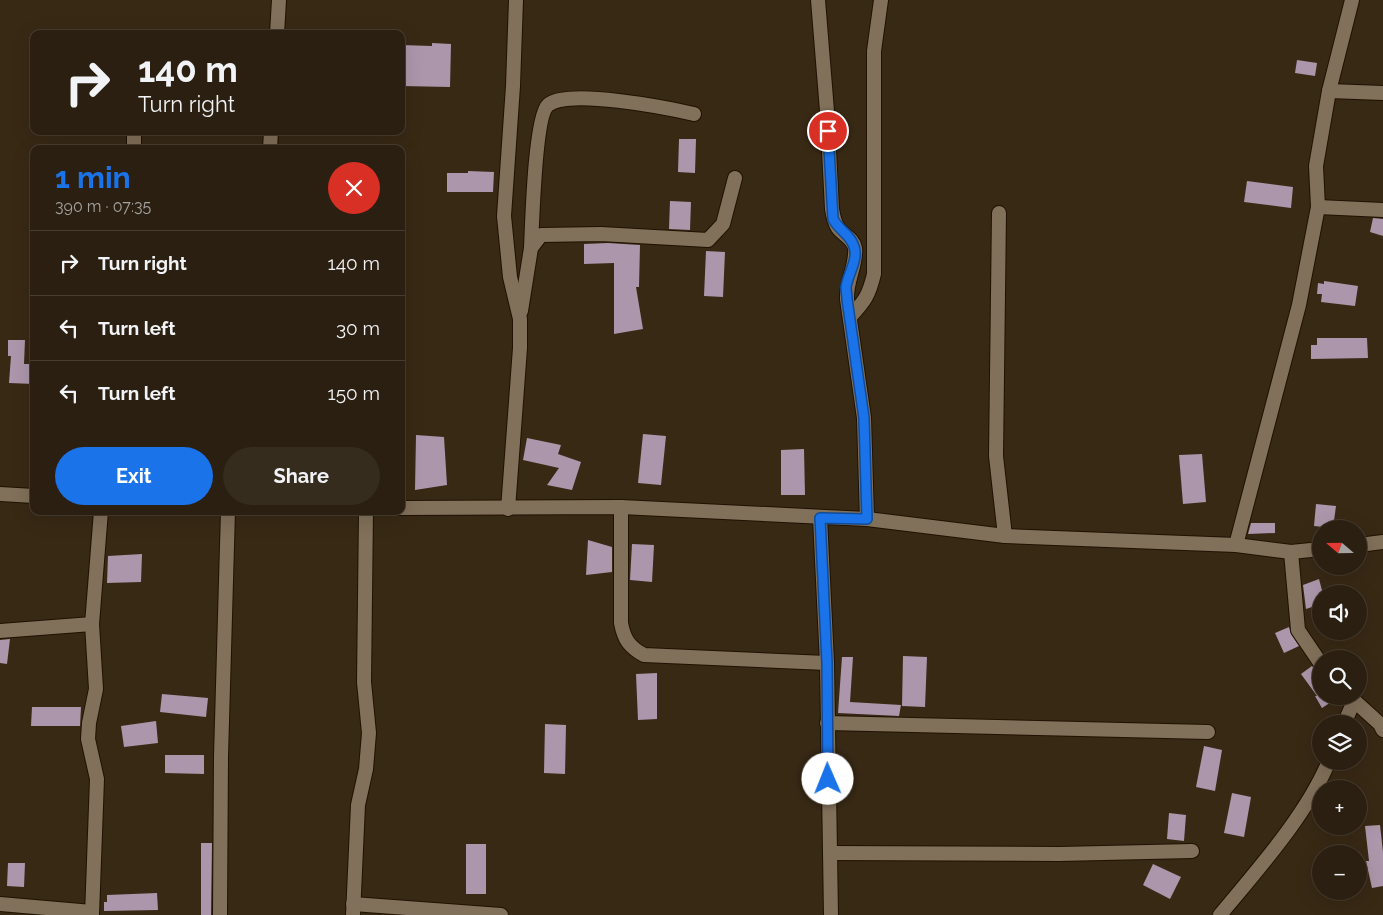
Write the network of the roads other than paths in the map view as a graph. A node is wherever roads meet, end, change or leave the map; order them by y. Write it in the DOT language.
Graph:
graph roads {
  1 [pos="279,0"];
  2 [pos="516,0"];
  3 [pos="818,0"];
  4 [pos="881,0"];
  5 [pos="1352,0"];
  6 [pos="277,30"];
  7 [pos="1330,91"];
  8 [pos="1383,93"];
  9 [pos="694,114"];
  10 [pos="736,178"];
  11 [pos="1318,207"];
  12 [pos="1383,210"];
  13 [pos="999,213"];
  14 [pos="531,248"];
  15 [pos="850,317"];
  16 [pos="520,319"];
  17 [pos="0,494"];
  18 [pos="30,496"];
  19 [pos="405,508"];
  20 [pos="621,508"];
  21 [pos="508,509"];
  22 [pos="101,515"];
  23 [pos="228,515"];
  24 [pos="366,515"];
  25 [pos="820,518"];
  26 [pos="867,519"];
  27 [pos="1005,536"];
  28 [pos="1383,542"];
  29 [pos="1236,544"];
  30 [pos="1368,544"];
  31 [pos="1312,550"];
  32 [pos="1291,552"];
  33 [pos="92,624"];
  34 [pos="0,631"];
  35 [pos="1312,651"];
  36 [pos="827,663"];
  37 [pos="1358,705"];
  38 [pos="827,723"];
  39 [pos="1383,730"];
  40 [pos="1208,732"];
  41 [pos="1325,770"];
  42 [pos="1192,851"];
  43 [pos="830,853"];
  44 [pos="0,904"];
  45 [pos="353,910"];
  46 [pos="92,914"];
  47 [pos="220,915"];
  48 [pos="501,915"];
  49 [pos="831,915"];
  50 [pos="1220,915"];
  1 -- 6 [label="street"];
  2 -- 16 [label="street"];
  3 -- 15 [label="street"];
  4 -- 15 [label="street"];
  5 -- 7 [label="street"];
  7 -- 8 [label="street"];
  7 -- 11 [label="street"];
  9 -- 14 [label="street"];
  10 -- 14 [label="street"];
  11 -- 12 [label="street"];
  11 -- 29 [label="street"];
  13 -- 27 [label="street"];
  14 -- 16 [label="street"];
  15 -- 26 [label="street"];
  16 -- 21 [label="street"];
  17 -- 18 [label="street"];
  19 -- 21 [label="street"];
  20 -- 21 [label="street"];
  20 -- 25 [label="street"];
  20 -- 36 [label="street"];
  22 -- 33 [label="street"];
  23 -- 47 [label="street"];
  24 -- 45 [label="street"];
  25 -- 26 [label="street"];
  25 -- 36 [label="street"];
  26 -- 27 [label="street"];
  27 -- 29 [label="street"];
  28 -- 30 [label="street"];
  29 -- 32 [label="street"];
  31 -- 32 [label="street"];
  32 -- 35 [label="street"];
  33 -- 34 [label="street"];
  33 -- 46 [label="street"];
  36 -- 38 [label="street"];
  37 -- 39 [label="street"];
  38 -- 40 [label="street"];
  38 -- 43 [label="street"];
  41 -- 50 [label="street"];
  42 -- 43 [label="street"];
  43 -- 49 [label="street"];
  44 -- 46 [label="street"];
  45 -- 48 [label="street"];
}
